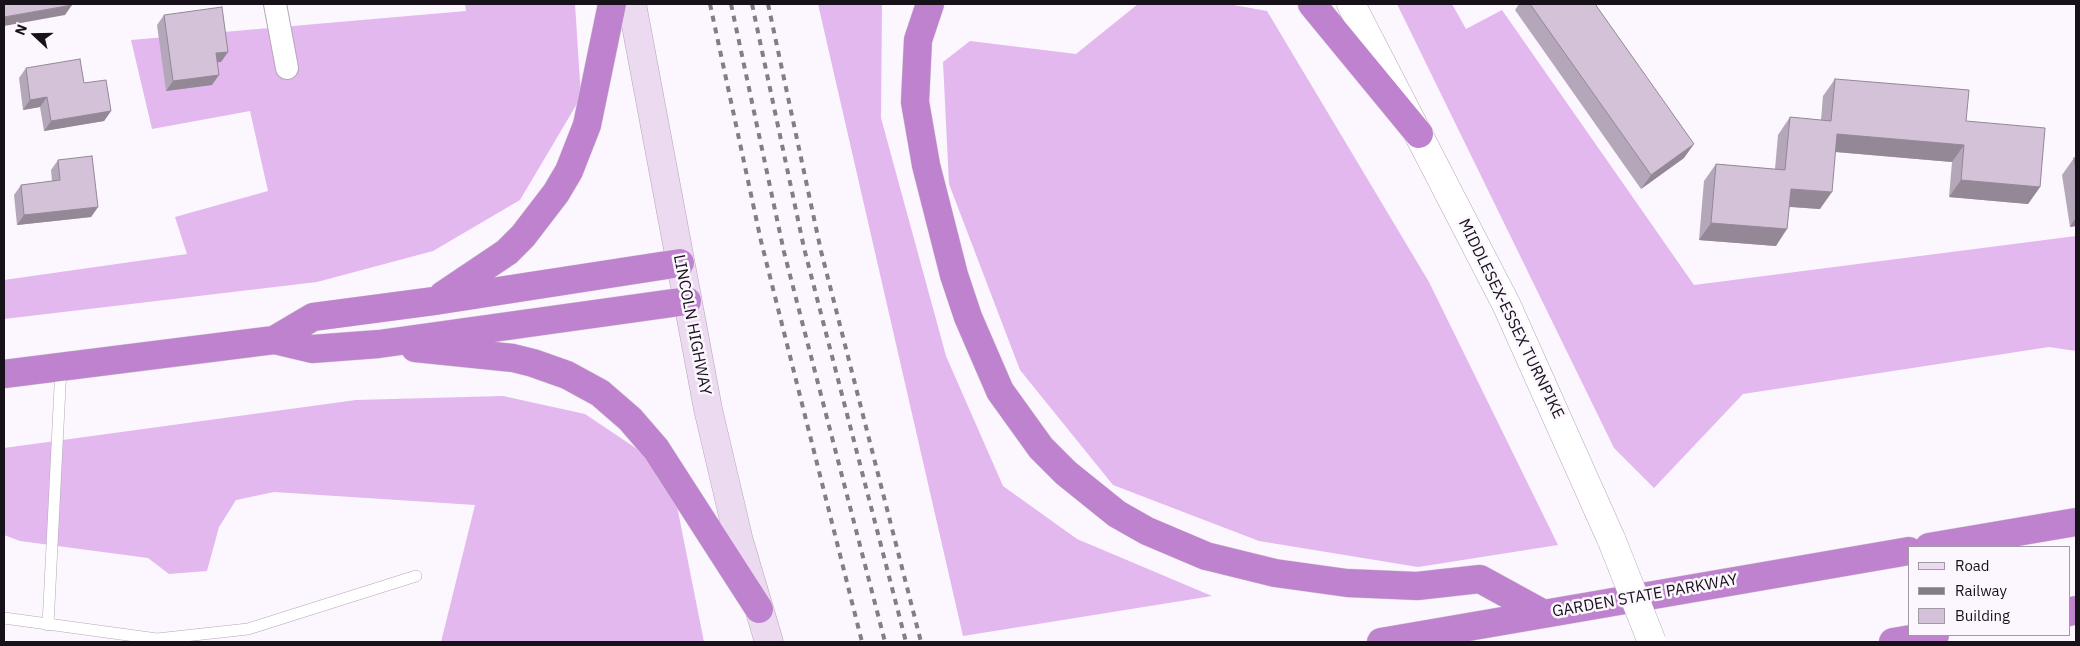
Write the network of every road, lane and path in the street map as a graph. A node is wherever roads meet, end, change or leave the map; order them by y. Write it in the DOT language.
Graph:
graph roads {
  1 [pos="275,4"];
  2 [pos="612,4"];
  3 [pos="632,4"];
  4 [pos="930,4"];
  5 [pos="1312,4"];
  6 [pos="1351,4"];
  7 [pos="287,68"];
  8 [pos="1419,134"];
  9 [pos="680,263"];
  10 [pos="687,300"];
  11 [pos="434,301"];
  12 [pos="274,340"];
  13 [pos="378,344"];
  14 [pos="61,367"];
  15 [pos="4,374"];
  16 [pos="2076,522"];
  17 [pos="1935,546"];
  18 [pos="1908,551"];
  19 [pos="416,576"];
  20 [pos="759,610"];
  21 [pos="1542,613"];
  22 [pos="4,618"];
  23 [pos="48,625"];
  24 [pos="1929,636"];
  25 [pos="769,642"];
  26 [pos="1382,642"];
  27 [pos="1652,642"];
  28 [pos="1893,642"];
  1 -- 7 [label="street"];
  2 -- 11 [label="highway"];
  3 -- 9 [label="main road, LINCOLN HIGHWAY"];
  4 -- 21 [label="highway"];
  5 -- 8 [label="highway"];
  6 -- 8 [label="street, MIDDLESEX-ESSEX TURNPIKE"];
  8 -- 27 [label="street, MIDDLESEX-ESSEX TURNPIKE, bridge"];
  9 -- 10 [label="main road, LINCOLN HIGHWAY"];
  9 -- 11 [label="highway"];
  10 -- 13 [label="highway"];
  10 -- 20 [label="main road, LINCOLN HIGHWAY"];
  11 -- 12 [label="highway"];
  12 -- 13 [label="highway"];
  12 -- 14 [label="highway"];
  13 -- 20 [label="highway"];
  14 -- 15 [label="highway"];
  14 -- 23 [label="lane"];
  16 -- 17 [label="highway"];
  18 -- 21 [label="highway, GARDEN STATE PARKWAY"];
  19 -- 23 [label="lane"];
  20 -- 25 [label="main road, LINCOLN HIGHWAY"];
  21 -- 26 [label="highway, GARDEN STATE PARKWAY"];
  22 -- 23 [label="lane"];
  24 -- 28 [label="highway"];
}
